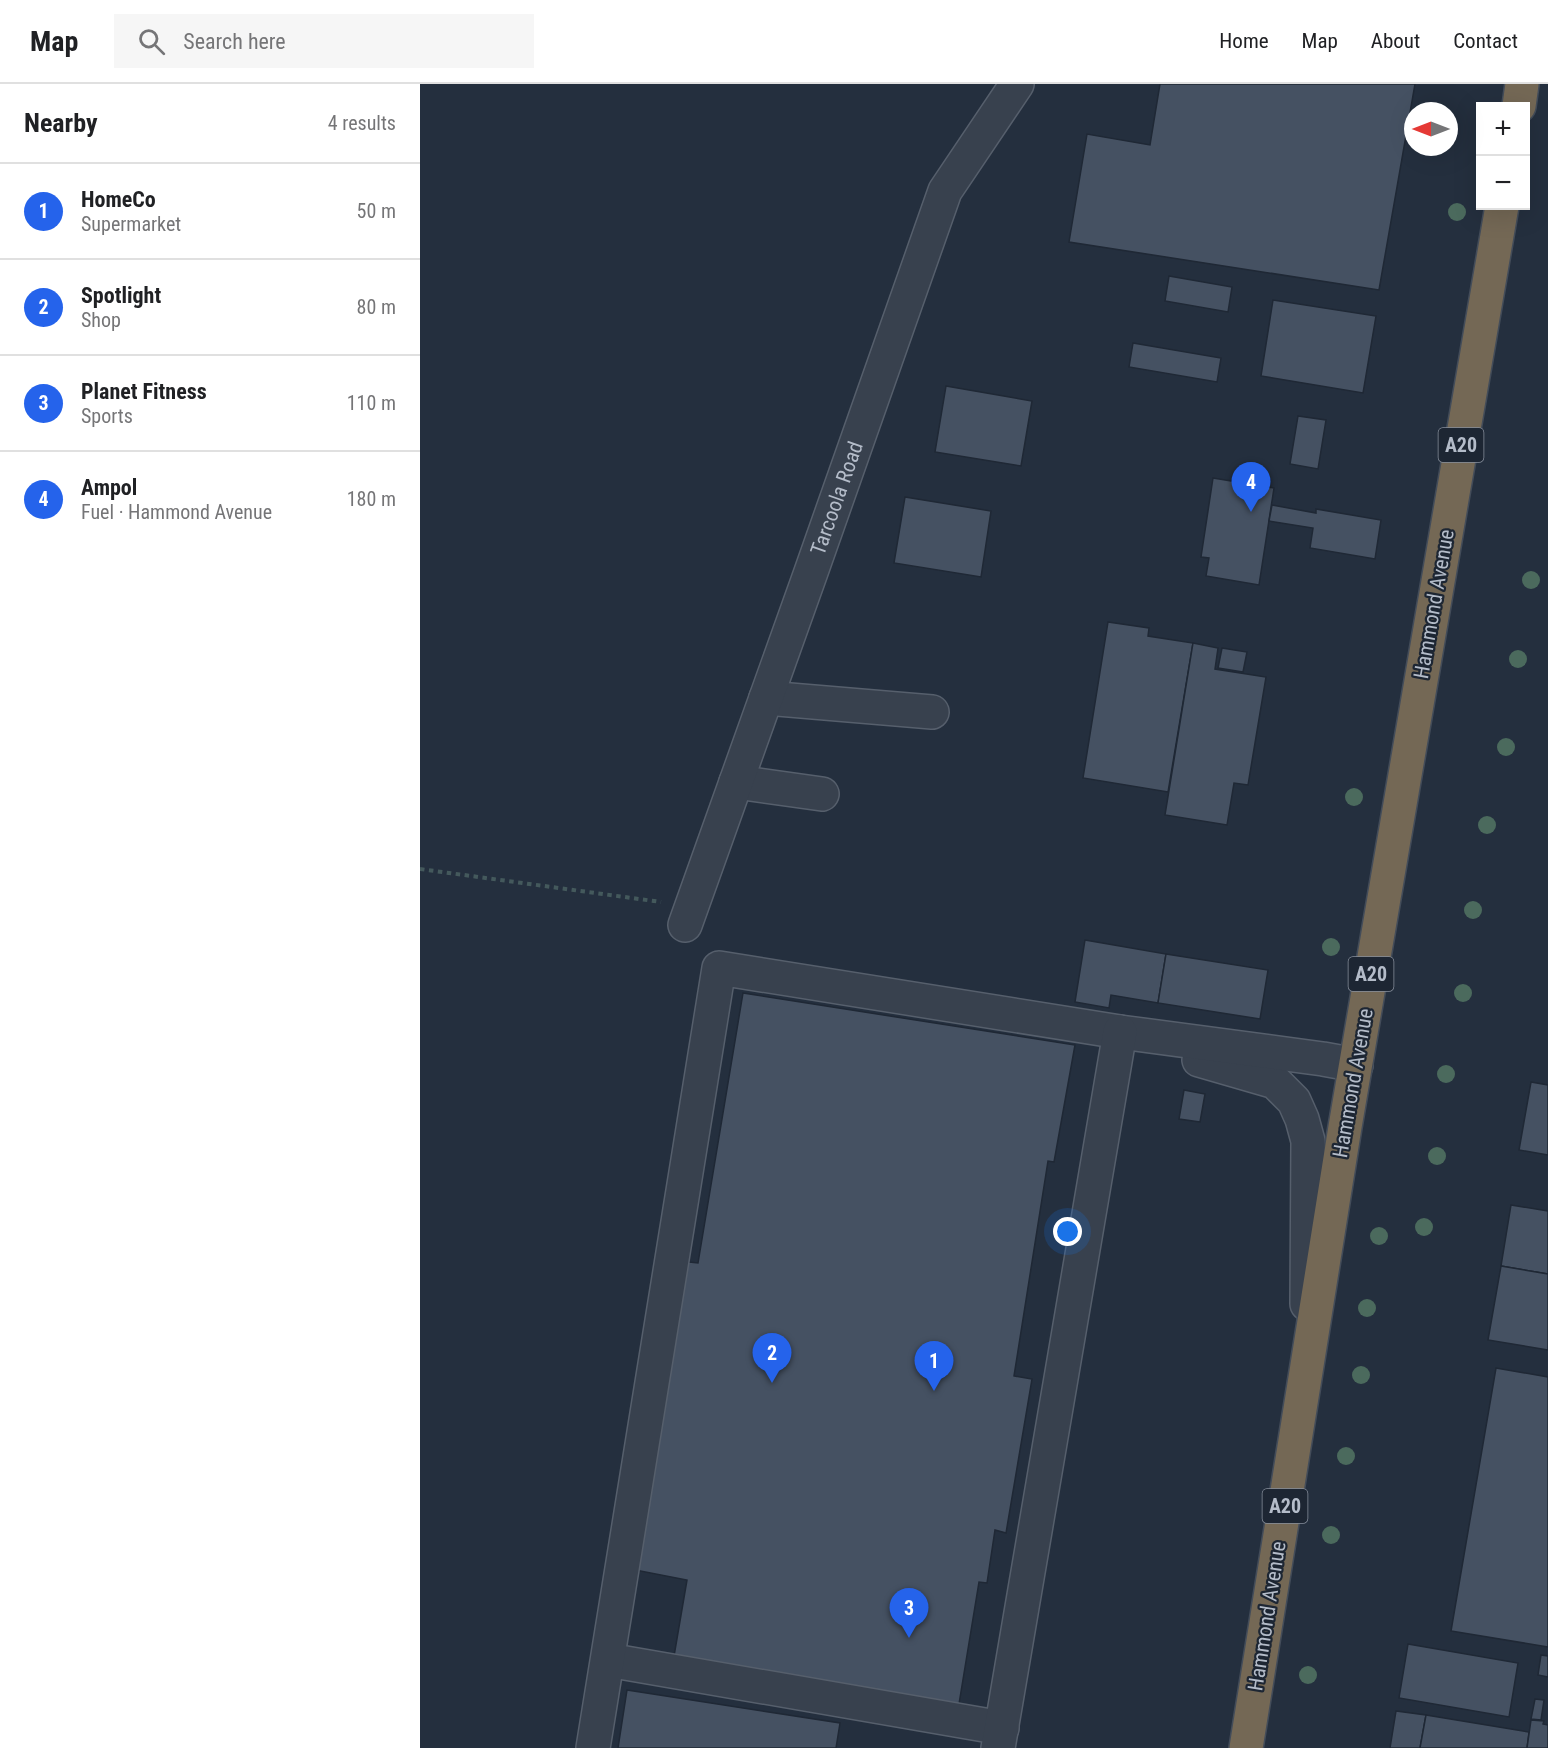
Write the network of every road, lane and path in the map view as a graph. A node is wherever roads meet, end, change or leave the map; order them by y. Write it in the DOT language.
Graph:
graph roads {
  1 [pos="1017,84"];
  2 [pos="1522,84"];
  3 [pos="1520,102"];
  4 [pos="1501,210"];
  5 [pos="766,698"];
  6 [pos="932,712"];
  7 [pos="736,782"];
  8 [pos="822,794"];
  9 [pos="420,868"];
  10 [pos="688,916"];
  11 [pos="1120,1032"];
  12 [pos="1356,1065"];
  13 [pos="1307,1369"];
  14 [pos="608,1660"];
  15 [pos="1000,1738"];
  16 [pos="593,1748"];
  17 [pos="1246,1748"];
  1 -- 5 [label="street, Tarcoola Road"];
  2 -- 3 [label="highway"];
  4 -- 12 [label="highway, Hammond Avenue / A20"];
  5 -- 6 [label="street"];
  5 -- 7 [label="street, Tarcoola Road"];
  7 -- 8 [label="street"];
  7 -- 10 [label="street, Tarcoola Road"];
  9 -- 10 [label="path"];
  11 -- 12 [label="street"];
  11 -- 13 [label="street"];
  11 -- 14 [label="street"];
  11 -- 15 [label="street"];
  12 -- 13 [label="highway, Hammond Avenue / A20"];
  13 -- 17 [label="highway, Hammond Avenue / A20"];
  14 -- 15 [label="street"];
  14 -- 16 [label="street"];
}
